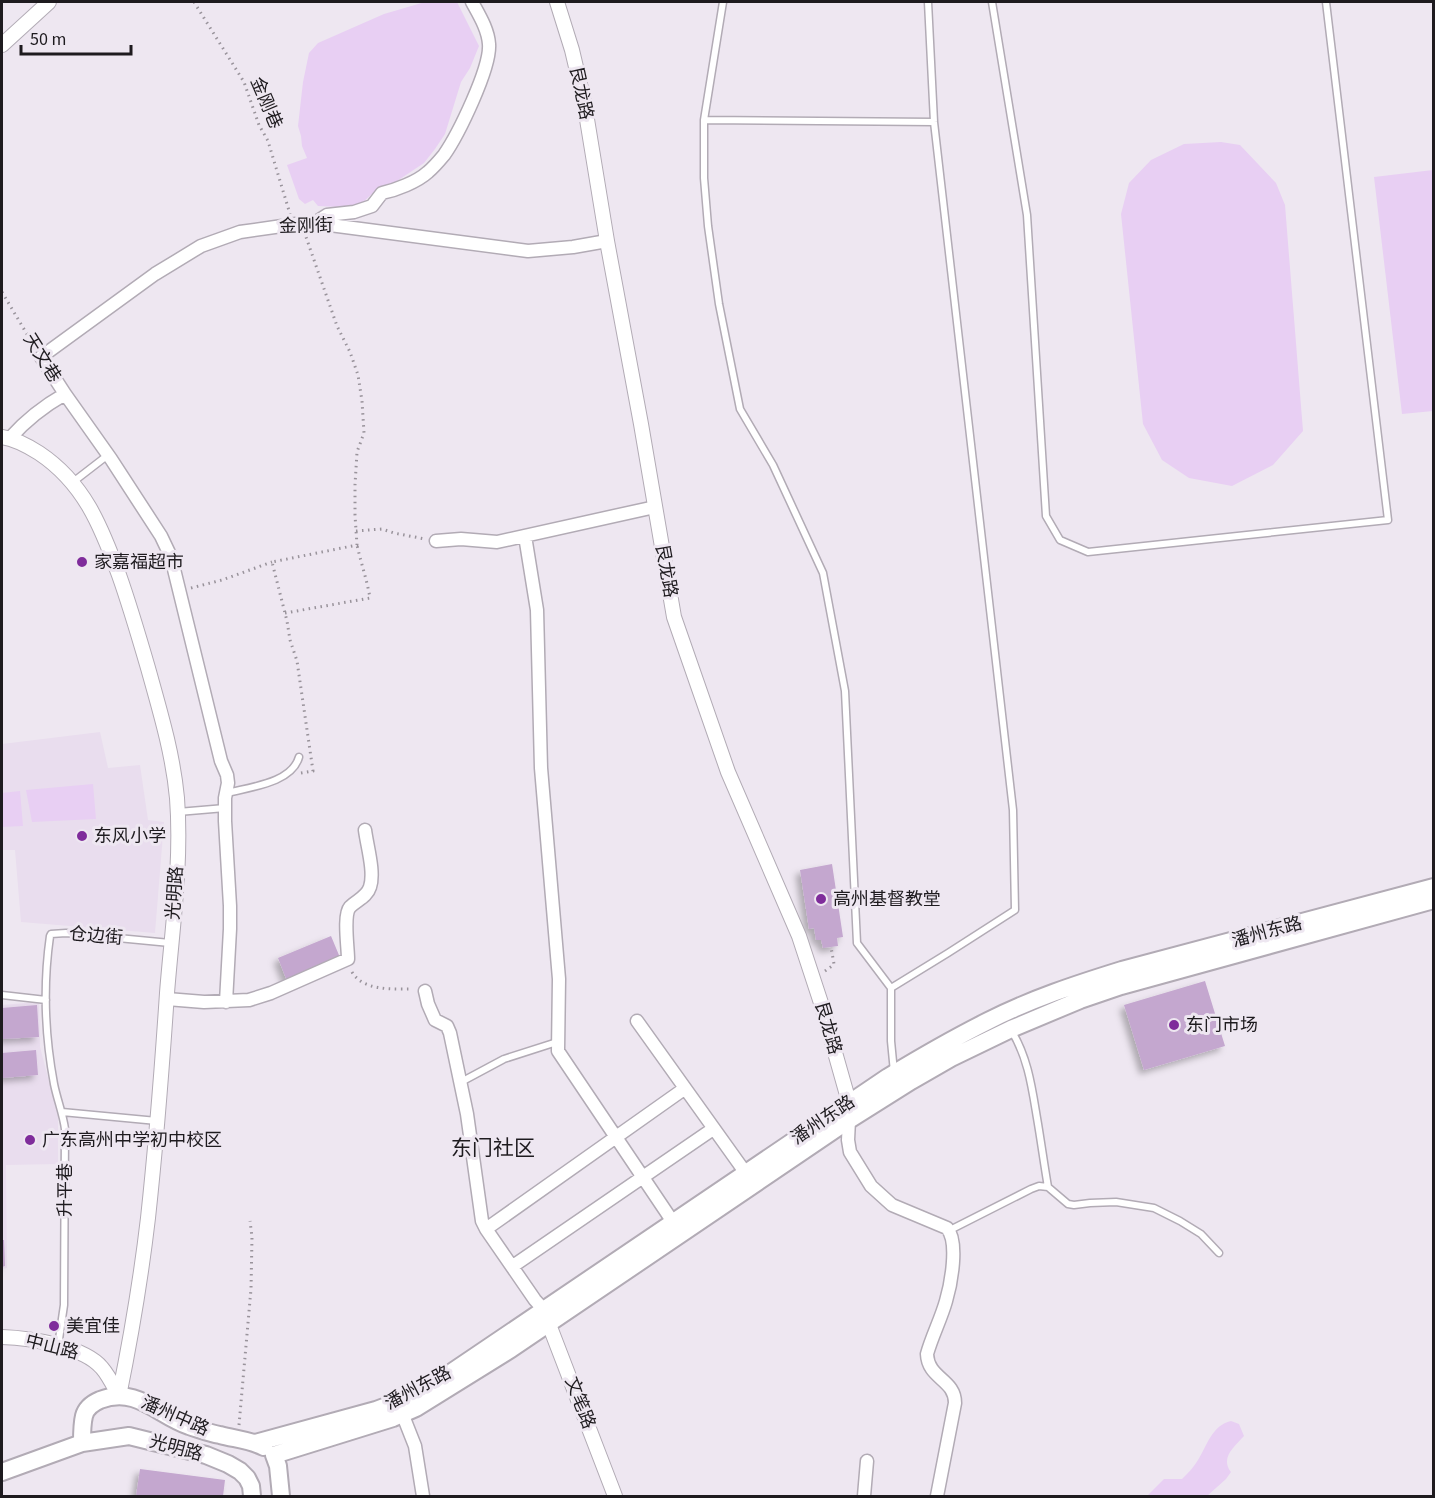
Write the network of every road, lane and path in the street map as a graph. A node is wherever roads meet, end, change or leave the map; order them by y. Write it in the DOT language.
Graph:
graph roads {
  1 [pos="49,2"];
  2 [pos="194,2"];
  3 [pos="472,2"];
  4 [pos="557,2"];
  5 [pos="723,2"];
  6 [pos="928,2"];
  7 [pos="992,2"];
  8 [pos="1326,2"];
  9 [pos="2,45"];
  10 [pos="704,120"];
  11 [pos="934,122"];
  12 [pos="302,224"];
  13 [pos="608,240"];
  14 [pos="2,291"];
  15 [pos="41,357"];
  16 [pos="65,394"];
  17 [pos="6,437"];
  18 [pos="108,455"];
  19 [pos="72,483"];
  20 [pos="656,507"];
  21 [pos="356,531"];
  22 [pos="525,536"];
  23 [pos="436,541"];
  24 [pos="357,545"];
  25 [pos="272,562"];
  26 [pos="180,591"];
  27 [pos="285,613"];
  28 [pos="299,757"];
  29 [pos="281,778"];
  30 [pos="226,793"];
  31 [pos="225,808"];
  32 [pos="177,813"];
  33 [pos="365,830"];
  34 [pos="1434,887"];
  35 [pos="1434,900"];
  36 [pos="171,943"];
  37 [pos="831,947"];
  38 [pos="348,959"];
  39 [pos="834,964"];
  40 [pos="891,988"];
  41 [pos="425,991"];
  42 [pos="2,995"];
  43 [pos="167,999"];
  44 [pos="46,1000"];
  45 [pos="226,1002"];
  46 [pos="1000,1015"];
  47 [pos="637,1021"];
  48 [pos="1011,1029"];
  49 [pos="557,1042"];
  50 [pos="894,1073"];
  51 [pos="460,1082"];
  52 [pos="684,1089"];
  53 [pos="897,1090"];
  54 [pos="849,1102"];
  55 [pos="62,1112"];
  56 [pos="849,1120"];
  57 [pos="157,1121"];
  58 [pos="713,1129"];
  59 [pos="615,1138"];
  60 [pos="642,1176"];
  61 [pos="749,1179"];
  62 [pos="1048,1187"];
  63 [pos="250,1221"];
  64 [pos="677,1228"];
  65 [pos="486,1229"];
  66 [pos="950,1230"];
  67 [pos="1219,1253"];
  68 [pos="513,1266"];
  69 [pos="546,1316"];
  70 [pos="2,1337"];
  71 [pos="58,1346"];
  72 [pos="119,1396"];
  73 [pos="400,1408"];
  74 [pos="238,1438"];
  75 [pos="82,1443"];
  76 [pos="255,1443"];
  77 [pos="274,1455"];
  78 [pos="867,1461"];
  79 [pos="2,1472"];
  80 [pos="252,1497"];
  81 [pos="281,1497"];
  82 [pos="423,1497"];
  83 [pos="615,1497"];
  84 [pos="864,1497"];
  85 [pos="937,1497"];
  1 -- 9 [label="street"];
  2 -- 12 [label="path, 金刚巷"];
  3 -- 12 [label="street"];
  4 -- 13 [label="street, 艮龙路"];
  5 -- 10 [label="lane"];
  6 -- 11 [label="lane"];
  7 -- 8 [label="lane"];
  10 -- 11 [label="lane"];
  10 -- 40 [label="lane"];
  11 -- 40 [label="lane"];
  12 -- 13 [label="street, 金刚街"];
  12 -- 15 [label="street, 金刚街"];
  12 -- 21 [label="path, 金刚巷"];
  13 -- 20 [label="street, 艮龙路"];
  14 -- 15 [label="path, 天文巷"];
  15 -- 16 [label="street, 天文巷"];
  16 -- 17 [label="street, 天文巷"];
  16 -- 18 [label="street"];
  17 -- 19 [label="street, 光明路"];
  18 -- 19 [label="lane"];
  18 -- 26 [label="street"];
  19 -- 32 [label="street, 光明路"];
  20 -- 22 [label="street"];
  20 -- 54 [label="street, 艮龙路"];
  21 -- 23 [label="path"];
  21 -- 24 [label="path, 金刚巷"];
  22 -- 23 [label="street"];
  22 -- 49 [label="street"];
  24 -- 25 [label="path"];
  24 -- 27 [label="path, 金刚巷"];
  25 -- 26 [label="path"];
  25 -- 27 [label="path"];
  26 -- 30 [label="street"];
  27 -- 29 [label="path"];
  28 -- 29 [label="lane"];
  29 -- 30 [label="lane"];
  30 -- 31 [label="street"];
  31 -- 32 [label="lane"];
  31 -- 45 [label="street"];
  32 -- 36 [label="street, 光明路"];
  33 -- 38 [label="street"];
  34 -- 46 [label="main road, 潘州东路"];
  35 -- 48 [label="main road, 潘州东路"];
  36 -- 43 [label="street, 光明路"];
  36 -- 44 [label="lane, 仓边街"];
  37 -- 39 [label="path"];
  38 -- 41 [label="path"];
  38 -- 45 [label="street"];
  40 -- 50 [label="lane"];
  41 -- 51 [label="street"];
  42 -- 44 [label="lane"];
  43 -- 45 [label="street"];
  43 -- 57 [label="street, 光明路"];
  44 -- 55 [label="lane, 升平巷"];
  46 -- 48 [label="lane"];
  46 -- 50 [label="main road, 潘州东路"];
  47 -- 52 [label="street"];
  48 -- 53 [label="main road, 潘州东路"];
  48 -- 62 [label="lane"];
  49 -- 51 [label="lane"];
  49 -- 59 [label="street"];
  50 -- 53 [label="lane"];
  50 -- 54 [label="main road, 潘州东路"];
  51 -- 65 [label="street"];
  52 -- 58 [label="street"];
  52 -- 59 [label="street"];
  53 -- 56 [label="main road, 潘州东路"];
  54 -- 56 [label="street, 艮龙路"];
  54 -- 61 [label="main road, 潘州东路"];
  55 -- 57 [label="lane"];
  55 -- 71 [label="lane, 升平巷"];
  56 -- 61 [label="main road, 潘州东路"];
  56 -- 66 [label="street"];
  57 -- 72 [label="street, 光明路"];
  58 -- 60 [label="street"];
  58 -- 61 [label="street"];
  59 -- 60 [label="street"];
  59 -- 65 [label="street"];
  60 -- 64 [label="street"];
  60 -- 68 [label="street"];
  61 -- 64 [label="main road, 潘州东路"];
  62 -- 66 [label="lane"];
  62 -- 67 [label="lane"];
  63 -- 74 [label="path"];
  64 -- 69 [label="main road, 潘州东路"];
  65 -- 68 [label="street"];
  66 -- 85 [label="street"];
  68 -- 69 [label="street"];
  69 -- 73 [label="main road, 潘州东路"];
  69 -- 83 [label="street, 文笔路"];
  70 -- 71 [label="street, 中山路"];
  71 -- 72 [label="street, 中山路"];
  72 -- 74 [label="main road, 潘州中路"];
  72 -- 75 [label="main road, 潘州中路"];
  73 -- 76 [label="main road, 潘州东路"];
  73 -- 77 [label="main road, 潘州东路"];
  73 -- 82 [label="street"];
  74 -- 76 [label="main road, 潘州中路"];
  75 -- 79 [label="main road"];
  75 -- 80 [label="main road, 光明路"];
  76 -- 77 [label="main road, 潘州中路"];
  77 -- 81 [label="main road"];
  78 -- 84 [label="street"];
}
